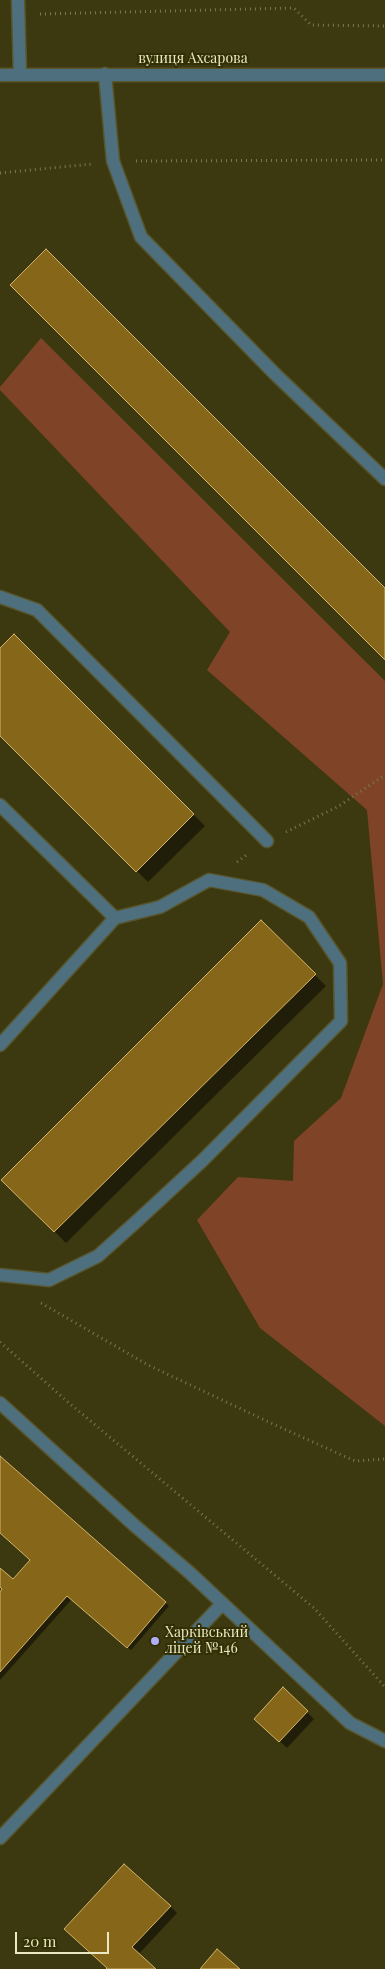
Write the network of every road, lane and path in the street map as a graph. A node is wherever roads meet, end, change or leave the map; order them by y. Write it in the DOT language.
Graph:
graph roads {
  1 [pos="18,0"];
  2 [pos="18,16"];
  3 [pos="385,26"];
  4 [pos="105,74"];
  5 [pos="0,75"];
  6 [pos="20,75"];
  7 [pos="385,75"];
  8 [pos="385,160"];
  9 [pos="113,161"];
  10 [pos="0,174"];
  11 [pos="385,479"];
  12 [pos="0,598"];
  13 [pos="385,775"];
  14 [pos="0,805"];
  15 [pos="267,841"];
  16 [pos="209,880"];
  17 [pos="115,918"];
  18 [pos="0,1045"];
  19 [pos="0,1275"];
  20 [pos="33,1298"];
  21 [pos="0,1342"];
  22 [pos="0,1403"];
  23 [pos="385,1459"];
  24 [pos="222,1604"];
  25 [pos="385,1686"];
  26 [pos="385,1741"];
  27 [pos="0,1838"];
  1 -- 2 [label="street"];
  2 -- 3 [label="path"];
  2 -- 6 [label="street"];
  4 -- 6 [label="street, вулиця Ахсарова"];
  4 -- 7 [label="street, вулиця Ахсарова"];
  4 -- 9 [label="street"];
  5 -- 6 [label="street, вулиця Ахсарова"];
  8 -- 9 [label="path"];
  9 -- 10 [label="path"];
  9 -- 11 [label="street"];
  12 -- 15 [label="street"];
  13 -- 15 [label="path"];
  14 -- 17 [label="street"];
  15 -- 16 [label="path"];
  16 -- 17 [label="street"];
  16 -- 19 [label="street"];
  17 -- 18 [label="street"];
  20 -- 23 [label="path"];
  21 -- 25 [label="path"];
  22 -- 24 [label="street"];
  24 -- 26 [label="street"];
  24 -- 27 [label="street"];
}
